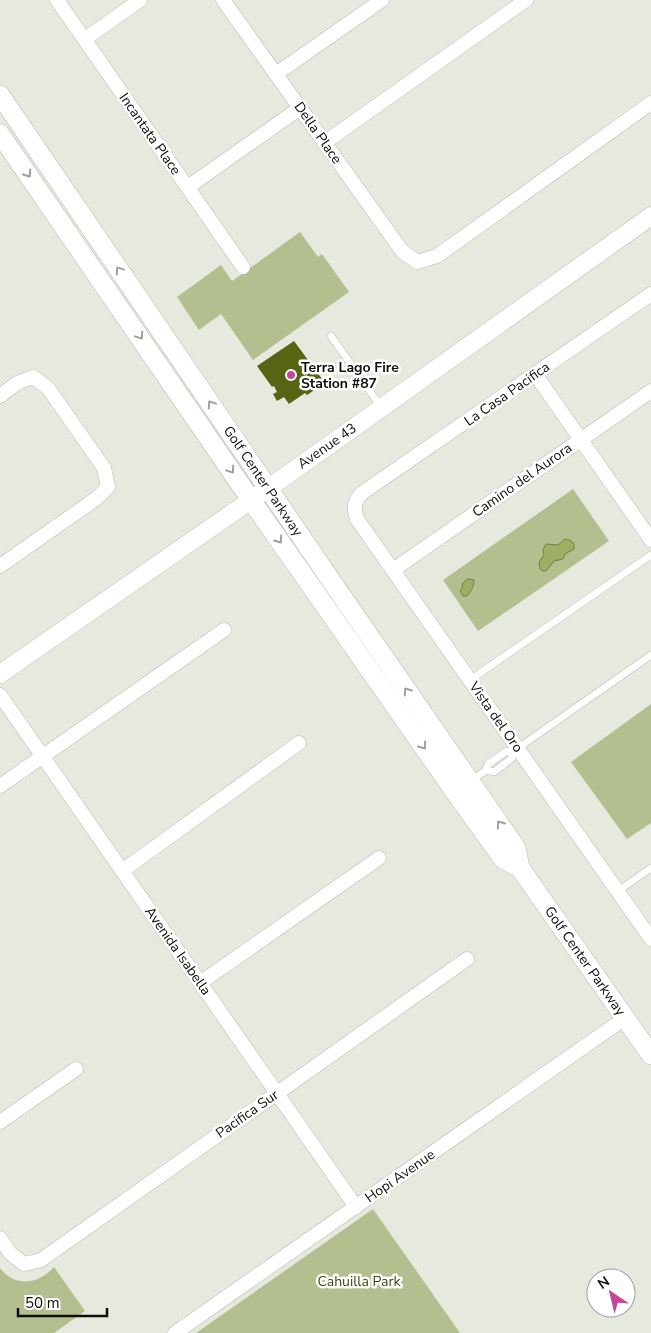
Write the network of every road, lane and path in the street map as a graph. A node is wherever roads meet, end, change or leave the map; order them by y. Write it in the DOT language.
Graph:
graph roads {
  1 [pos="57,0"];
  2 [pos="140,0"];
  3 [pos="223,0"];
  4 [pos="382,0"];
  5 [pos="526,0"];
  6 [pos="85,39"];
  7 [pos="276,74"];
  8 [pos="0,95"];
  9 [pos="651,103"];
  10 [pos="300,108"];
  11 [pos="0,134"];
  12 [pos="324,143"];
  13 [pos="188,187"];
  14 [pos="651,216"];
  15 [pos="243,267"];
  16 [pos="651,294"];
  17 [pos="331,336"];
  18 [pos="536,374"];
  19 [pos="651,391"];
  20 [pos="0,396"];
  21 [pos="381,407"];
  22 [pos="581,439"];
  23 [pos="268,488"];
  24 [pos="362,494"];
  25 [pos="251,500"];
  26 [pos="651,540"];
  27 [pos="651,555"];
  28 [pos="0,566"];
  29 [pos="393,570"];
  30 [pos="224,630"];
  31 [pos="651,656"];
  32 [pos="0,674"];
  33 [pos="470,680"];
  34 [pos="0,694"];
  35 [pos="299,743"];
  36 [pos="514,751"];
  37 [pos="43,756"];
  38 [pos="470,782"];
  39 [pos="0,786"];
  40 [pos="455,792"];
  41 [pos="379,858"];
  42 [pos="520,868"];
  43 [pos="651,868"];
  44 [pos="122,871"];
  45 [pos="618,891"];
  46 [pos="651,939"];
  47 [pos="467,959"];
  48 [pos="200,983"];
  49 [pos="625,1018"];
  50 [pos="651,1055"];
  51 [pos="76,1069"];
  52 [pos="276,1093"];
  53 [pos="0,1122"];
  54 [pos="356,1207"];
  55 [pos="0,1238"];
  56 [pos="175,1333"];
  1 -- 6 [label="street, Incantata Place"];
  2 -- 6 [label="street"];
  3 -- 7 [label="street, Della Place"];
  4 -- 7 [label="street"];
  5 -- 12 [label="street"];
  6 -- 13 [label="street, Incantata Place"];
  7 -- 10 [label="street, Della Place"];
  23 -- 8 [label="main road, Golf Center Parkway, one-way"];
  9 -- 12 [label="street, Della Place"];
  10 -- 12 [label="street, Della Place"];
  10 -- 13 [label="street"];
  11 -- 25 [label="main road, Golf Center Parkway, one-way"];
  13 -- 15 [label="street, Incantata Place"];
  14 -- 21 [label="street, Avenue 43"];
  16 -- 18 [label="street, La Casa Pacifica"];
  17 -- 21 [label="lane"];
  18 -- 22 [label="street"];
  18 -- 24 [label="street, La Casa Pacifica"];
  19 -- 22 [label="street, Camino del Aurora"];
  20 -- 28 [label="street"];
  21 -- 23 [label="street, Avenue 43"];
  22 -- 26 [label="street"];
  22 -- 29 [label="street, Camino del Aurora"];
  23 -- 25 [label="street, Avenue 43"];
  38 -- 23 [label="main road, Golf Center Parkway, one-way"];
  24 -- 29 [label="street, Vista del Oro"];
  25 -- 32 [label="street, Avenue 43"];
  25 -- 40 [label="main road, Golf Center Parkway, one-way"];
  27 -- 33 [label="lane"];
  29 -- 33 [label="street, Vista del Oro"];
  30 -- 37 [label="street"];
  31 -- 36 [label="lane"];
  33 -- 36 [label="street, Vista del Oro"];
  34 -- 37 [label="street, Avenida Isabella"];
  35 -- 44 [label="street"];
  36 -- 38 [label="lane"];
  36 -- 45 [label="street, Vista del Oro"];
  37 -- 39 [label="street"];
  37 -- 44 [label="street, Avenida Isabella"];
  38 -- 40 [label="lane"];
  42 -- 38 [label="main road, Golf Center Parkway, one-way"];
  40 -- 42 [label="main road, Golf Center Parkway"];
  41 -- 48 [label="street"];
  42 -- 49 [label="main road, Golf Center Parkway"];
  43 -- 45 [label="lane"];
  44 -- 48 [label="street, Avenida Isabella"];
  45 -- 46 [label="street, Vista del Oro"];
  47 -- 52 [label="street, Pacifica Sur"];
  48 -- 52 [label="street, Avenida Isabella"];
  49 -- 50 [label="main road, Golf Center Parkway"];
  49 -- 54 [label="street, Hopi Avenue"];
  51 -- 53 [label="street"];
  52 -- 54 [label="street, Avenida Isabella"];
  52 -- 55 [label="street, Pacifica Sur"];
  54 -- 56 [label="street, Hopi Avenue"];
}
